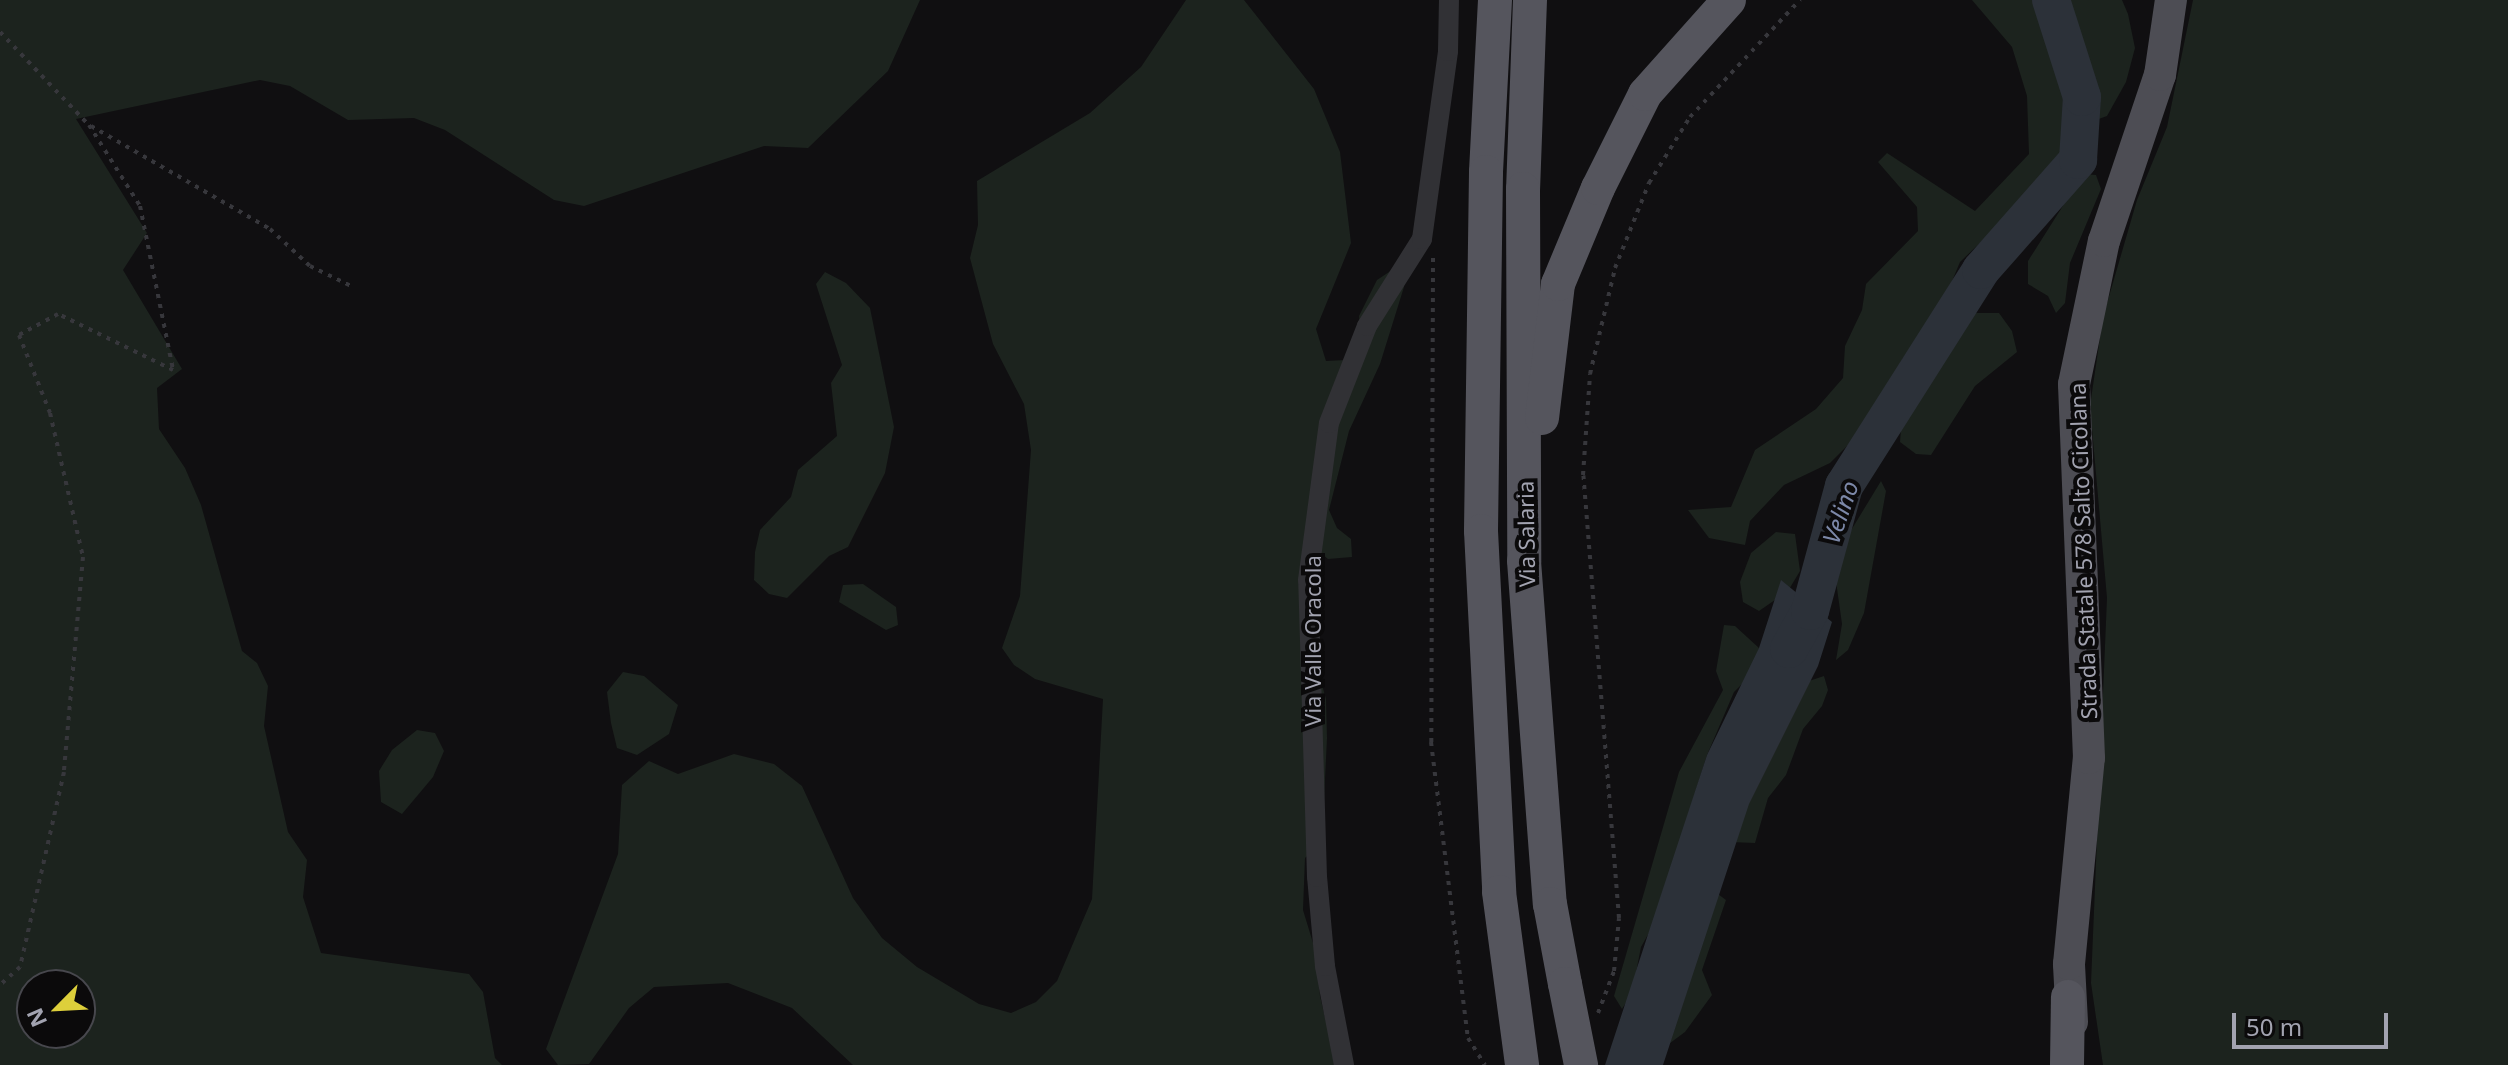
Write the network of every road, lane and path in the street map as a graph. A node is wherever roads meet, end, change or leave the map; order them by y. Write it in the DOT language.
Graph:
graph roads {
  1 [pos="1449,0"];
  2 [pos="1484,0"];
  3 [pos="1495,0"];
  4 [pos="1530,0"];
  5 [pos="1729,0"];
  6 [pos="1800,0"];
  7 [pos="2171,0"];
  8 [pos="0,32"];
  9 [pos="89,125"];
  10 [pos="1486,172"];
  11 [pos="1422,239"];
  12 [pos="353,287"];
  13 [pos="1524,561"];
  14 [pos="0,985"];
  15 [pos="2068,997"];
  16 [pos="1596,1020"];
  17 [pos="1521,1059"];
  18 [pos="1344,1065"];
  19 [pos="1485,1065"];
  20 [pos="1581,1065"];
  21 [pos="2067,1065"];
  22 [pos="2077,1065"];
  1 -- 11 [label="street, Via Valle Oracola"];
  2 -- 10 [label="highway"];
  3 -- 10 [label="highway, Via Salaria"];
  4 -- 13 [label="highway, Via Salaria"];
  5 -- 13 [label="highway"];
  6 -- 16 [label="path"];
  7 -- 15 [label="main road, Strada Statale 578 Salto Cicolana"];
  8 -- 9 [label="path"];
  9 -- 12 [label="path"];
  9 -- 14 [label="path"];
  10 -- 17 [label="highway, Via Salaria"];
  11 -- 18 [label="street, Via Valle Oracola"];
  11 -- 19 [label="path"];
  13 -- 20 [label="highway, Via Salaria, bridge"];
  15 -- 21 [label="highway"];
  15 -- 22 [label="main road, Strada Statale 578 Salto Cicolana"];
}
